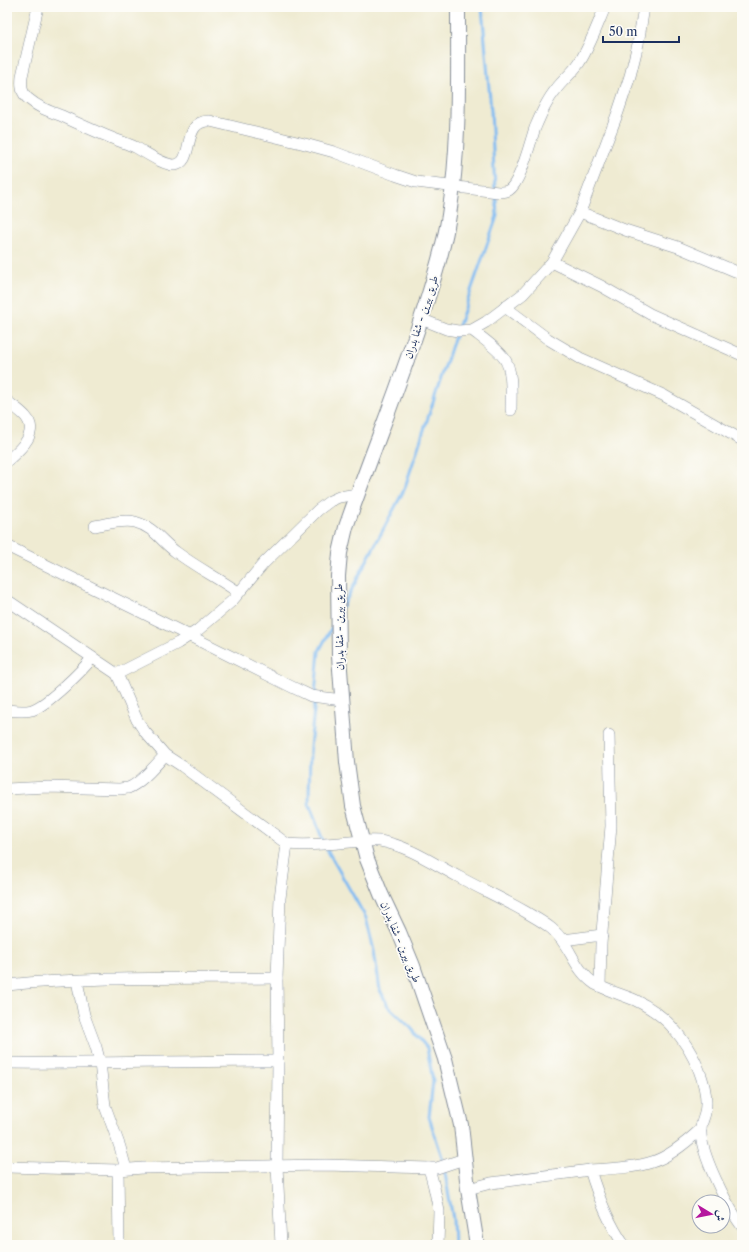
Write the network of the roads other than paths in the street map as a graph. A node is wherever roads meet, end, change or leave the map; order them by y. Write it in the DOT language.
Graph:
graph roads {
  1 [pos="38,7"];
  2 [pos="458,7"];
  3 [pos="605,7"];
  4 [pos="644,7"];
  5 [pos="453,186"];
  6 [pos="580,212"];
  7 [pos="552,262"];
  8 [pos="742,274"];
  9 [pos="505,307"];
  10 [pos="422,319"];
  11 [pos="472,330"];
  12 [pos="742,355"];
  13 [pos="7,401"];
  14 [pos="511,410"];
  15 [pos="742,440"];
  16 [pos="7,461"];
  17 [pos="357,494"];
  18 [pos="95,526"];
  19 [pos="7,546"];
  20 [pos="238,592"];
  21 [pos="7,600"];
  22 [pos="190,636"];
  23 [pos="92,658"];
  24 [pos="117,674"];
  25 [pos="342,700"];
  26 [pos="7,710"];
  27 [pos="609,735"];
  28 [pos="165,755"];
  29 [pos="7,789"];
  30 [pos="362,841"];
  31 [pos="287,844"];
  32 [pos="602,935"];
  33 [pos="563,940"];
  34 [pos="277,978"];
  35 [pos="77,981"];
  36 [pos="7,985"];
  37 [pos="600,986"];
  38 [pos="278,1062"];
  39 [pos="7,1063"];
  40 [pos="100,1063"];
  41 [pos="701,1129"];
  42 [pos="464,1159"];
  43 [pos="277,1166"];
  44 [pos="7,1167"];
  45 [pos="437,1167"];
  46 [pos="122,1170"];
  47 [pos="590,1170"];
  48 [pos="468,1189"];
  49 [pos="742,1226"];
  50 [pos="119,1245"];
  51 [pos="281,1245"];
  52 [pos="438,1245"];
  53 [pos="477,1245"];
  54 [pos="624,1245"];
  1 -- 5 [label="street"];
  2 -- 5 [label="main road, طريق بيرين - شفا بدران"];
  3 -- 5 [label="street"];
  4 -- 6 [label="street"];
  5 -- 10 [label="main road, طريق بيرين - شفا بدران"];
  6 -- 7 [label="street"];
  6 -- 8 [label="street"];
  7 -- 9 [label="street"];
  7 -- 12 [label="street"];
  9 -- 11 [label="street"];
  9 -- 15 [label="street"];
  10 -- 11 [label="street"];
  10 -- 17 [label="main road, طريق بيرين - شفا بدران"];
  11 -- 14 [label="street"];
  13 -- 16 [label="street"];
  17 -- 20 [label="street"];
  17 -- 25 [label="main road, طريق بيرين - شفا بدران"];
  18 -- 20 [label="street"];
  19 -- 22 [label="street"];
  20 -- 22 [label="street"];
  21 -- 23 [label="street"];
  22 -- 24 [label="street"];
  22 -- 25 [label="street"];
  23 -- 24 [label="street"];
  23 -- 26 [label="street"];
  24 -- 28 [label="street"];
  25 -- 30 [label="main road, طريق بيرين - شفا بدران"];
  27 -- 32 [label="street"];
  28 -- 29 [label="street"];
  28 -- 31 [label="street"];
  30 -- 31 [label="street"];
  30 -- 33 [label="street"];
  30 -- 42 [label="main road, طريق بيرين - شفا بدران"];
  31 -- 34 [label="street"];
  32 -- 33 [label="street"];
  32 -- 37 [label="street"];
  33 -- 37 [label="street"];
  34 -- 35 [label="street"];
  34 -- 38 [label="street"];
  35 -- 36 [label="street"];
  35 -- 40 [label="street"];
  37 -- 41 [label="street"];
  38 -- 40 [label="street"];
  38 -- 43 [label="street"];
  39 -- 40 [label="street"];
  40 -- 46 [label="street"];
  41 -- 47 [label="street"];
  41 -- 49 [label="street"];
  42 -- 45 [label="street"];
  42 -- 48 [label="main road, طريق بيرين - شفا بدران"];
  43 -- 45 [label="street"];
  43 -- 46 [label="street"];
  43 -- 51 [label="street"];
  44 -- 46 [label="street"];
  45 -- 52 [label="street"];
  46 -- 50 [label="street"];
  47 -- 48 [label="street"];
  47 -- 54 [label="street"];
  48 -- 53 [label="main road, طريق بيرين - شفا بدران"];
}
